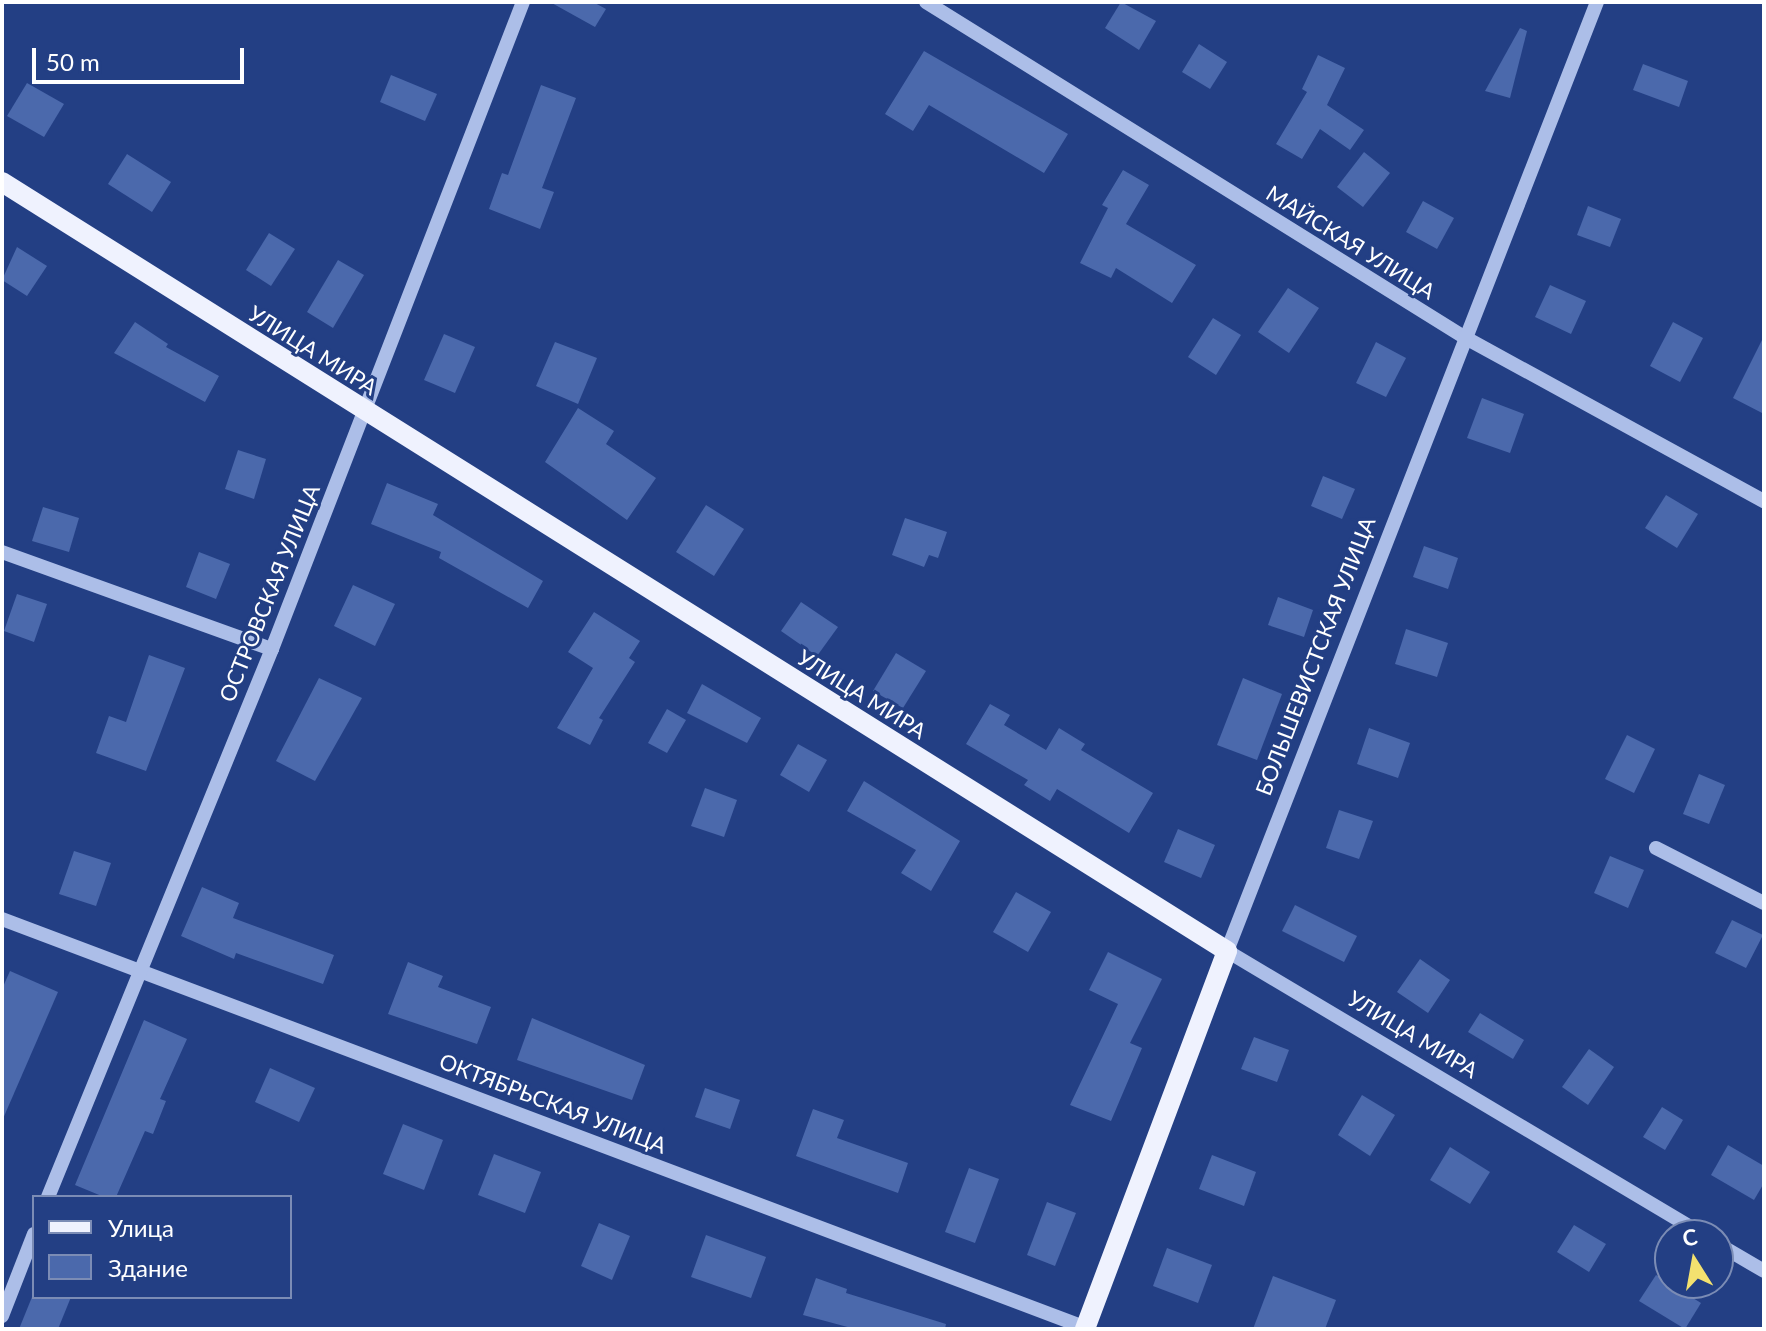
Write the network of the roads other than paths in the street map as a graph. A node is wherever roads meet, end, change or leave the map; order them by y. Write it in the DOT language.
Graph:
graph roads {
  1 [pos="523,2"];
  2 [pos="926,2"];
  3 [pos="1597,2"];
  4 [pos="2,182"];
  5 [pos="1464,337"];
  6 [pos="363,411"];
  7 [pos="1764,501"];
  8 [pos="2,552"];
  9 [pos="272,649"];
  10 [pos="1656,848"];
  11 [pos="1764,903"];
  12 [pos="2,919"];
  13 [pos="1227,951"];
  14 [pos="137,969"];
  15 [pos="49,1195"];
  16 [pos="1677,1219"];
  17 [pos="32,1239"];
  18 [pos="1734,1253"];
  19 [pos="1764,1271"];
  20 [pos="2,1316"];
  21 [pos="1086,1329"];
  1 -- 6 [label="street, ОСТРОВСКАЯ УЛИЦА"];
  2 -- 5 [label="street, МАЙСКАЯ УЛИЦА"];
  3 -- 5 [label="street, БОЛЬШЕВИСТСКАЯ УЛИЦА"];
  4 -- 6 [label="main road, УЛИЦА МИРА"];
  5 -- 7 [label="street, МАЙСКАЯ УЛИЦА"];
  5 -- 13 [label="street, БОЛЬШЕВИСТСКАЯ УЛИЦА"];
  6 -- 9 [label="street, ОСТРОВСКАЯ УЛИЦА"];
  6 -- 13 [label="main road, УЛИЦА МИРА"];
  8 -- 9 [label="street"];
  9 -- 14 [label="street, ОСТРОВСКАЯ УЛИЦА"];
  10 -- 11 [label="street"];
  12 -- 14 [label="street, ОКТЯБРЬСКАЯ УЛИЦА"];
  13 -- 16 [label="street, УЛИЦА МИРА"];
  13 -- 21 [label="main road, БОЛЬШЕВИСТСКАЯ УЛИЦА"];
  14 -- 15 [label="street, ОСТРОВСКАЯ УЛИЦА"];
  14 -- 21 [label="street, ОКТЯБРЬСКАЯ УЛИЦА"];
  17 -- 20 [label="street"];
  18 -- 19 [label="street"];
}
